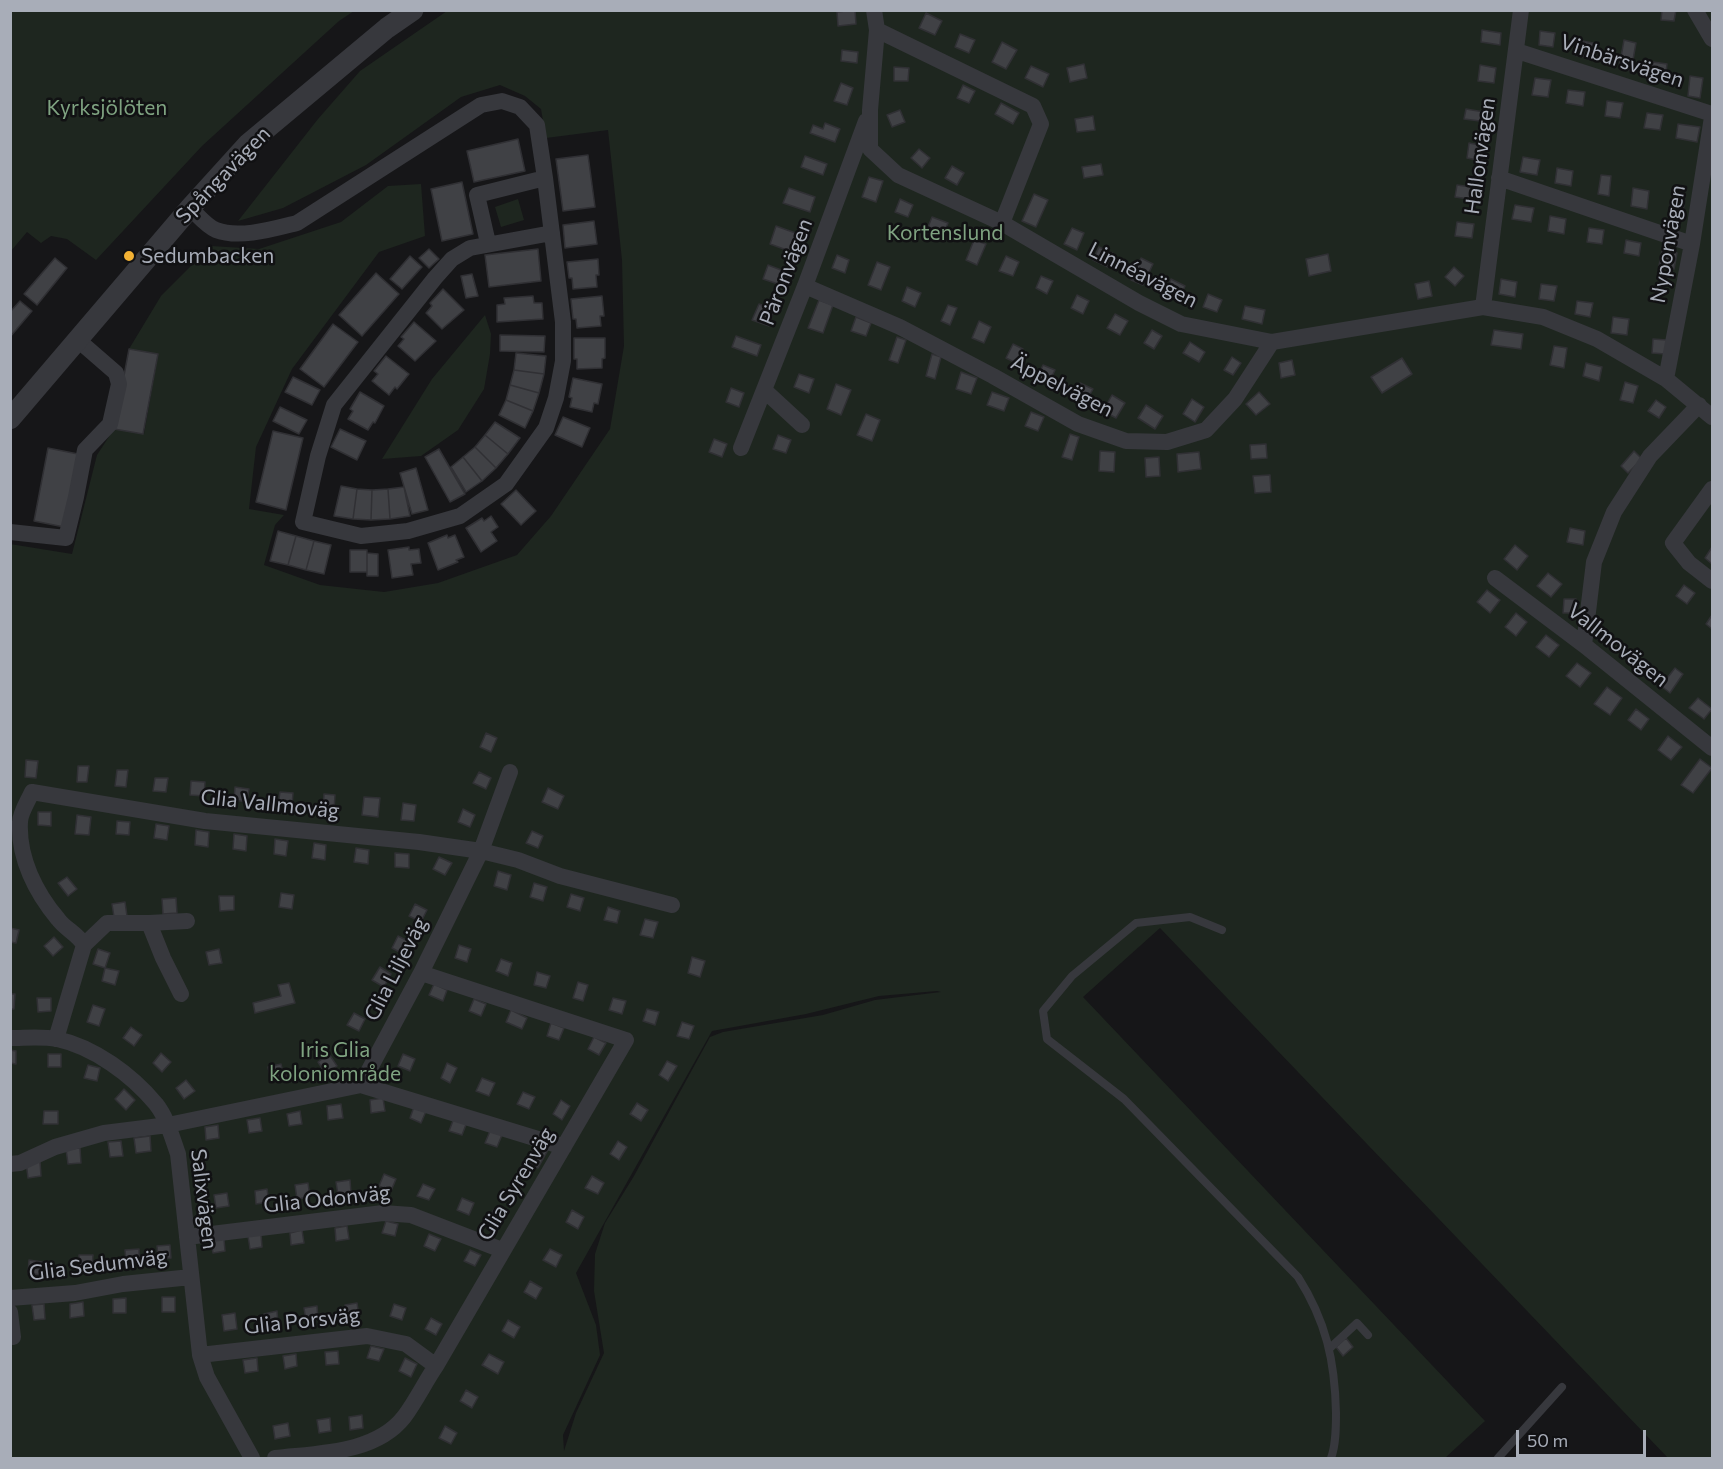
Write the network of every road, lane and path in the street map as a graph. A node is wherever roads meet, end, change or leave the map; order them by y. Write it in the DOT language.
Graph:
graph roads {
  1 [pos="413,10"];
  2 [pos="874,10"];
  3 [pos="1521,10"];
  4 [pos="1695,10"];
  5 [pos="877,30"];
  6 [pos="1713,39"];
  7 [pos="1517,51"];
  8 [pos="870,110"];
  9 [pos="1713,116"];
  10 [pos="545,178"];
  11 [pos="1499,178"];
  12 [pos="190,208"];
  13 [pos="1002,223"];
  14 [pos="552,233"];
  15 [pos="488,243"];
  16 [pos="1692,244"];
  17 [pos="805,286"];
  18 [pos="1483,307"];
  19 [pos="78,340"];
  20 [pos="1272,342"];
  21 [pos="1666,379"];
  22 [pos="764,390"];
  23 [pos="1699,405"];
  24 [pos="1713,417"];
  25 [pos="10,419"];
  26 [pos="802,425"];
  27 [pos="741,448"];
  28 [pos="1713,489"];
  29 [pos="10,532"];
  30 [pos="1495,578"];
  31 [pos="1713,581"];
  32 [pos="1584,645"];
  33 [pos="1713,748"];
  34 [pos="510,772"];
  35 [pos="482,851"];
  36 [pos="672,905"];
  37 [pos="187,921"];
  38 [pos="149,923"];
  39 [pos="1222,930"];
  40 [pos="84,945"];
  41 [pos="421,973"];
  42 [pos="181,994"];
  43 [pos="10,1038"];
  44 [pos="56,1039"];
  45 [pos="361,1085"];
  46 [pos="168,1125"];
  47 [pos="564,1147"];
  48 [pos="10,1164"];
  49 [pos="187,1237"];
  50 [pos="502,1250"];
  51 [pos="191,1276"];
  52 [pos="10,1298"];
  53 [pos="10,1312"];
  54 [pos="1368,1335"];
  55 [pos="13,1337"];
  56 [pos="1330,1348"];
  57 [pos="200,1355"];
  58 [pos="436,1366"];
  59 [pos="1562,1386"];
  60 [pos="252,1458"];
  61 [pos="275,1458"];
  62 [pos="1331,1458"];
  63 [pos="1498,1458"];
  1 -- 12 [label="street, Spångavägen"];
  2 -- 5 [label="street, Linnéavägen"];
  3 -- 7 [label="street, Hallonvägen"];
  4 -- 6 [label="street"];
  5 -- 8 [label="street, Linnéavägen"];
  5 -- 13 [label="street"];
  7 -- 9 [label="street, Vinbärsvägen"];
  7 -- 11 [label="street, Hallonvägen"];
  8 -- 13 [label="street, Linnéavägen"];
  8 -- 17 [label="street, Päronvägen"];
  9 -- 16 [label="street, Nyponvägen"];
  10 -- 12 [label="street"];
  10 -- 14 [label="street"];
  10 -- 15 [label="street"];
  11 -- 16 [label="street"];
  11 -- 18 [label="street, Hallonvägen"];
  12 -- 19 [label="street, Spångavägen"];
  13 -- 20 [label="street, Linnéavägen"];
  14 -- 15 [label="street"];
  14 -- 15 [label="street"];
  16 -- 21 [label="street, Nyponvägen"];
  17 -- 20 [label="street, Äppelvägen"];
  17 -- 22 [label="street, Päronvägen"];
  18 -- 20 [label="street, Linnéavägen"];
  18 -- 21 [label="street, Linnéavägen"];
  19 -- 25 [label="street, Spångavägen"];
  19 -- 29 [label="street"];
  21 -- 23 [label="street, Linnéavägen"];
  22 -- 26 [label="street"];
  22 -- 27 [label="street, Päronvägen"];
  23 -- 24 [label="street, Linnéavägen"];
  23 -- 32 [label="street"];
  28 -- 31 [label="street"];
  30 -- 32 [label="street, Vallmovägen"];
  32 -- 33 [label="street, Vallmovägen"];
  34 -- 35 [label="street, Glia Liljeväg"];
  35 -- 36 [label="street, Glia Vallmoväg"];
  35 -- 40 [label="street, Glia Vallmoväg"];
  35 -- 41 [label="street, Glia Liljeväg"];
  37 -- 38 [label="street"];
  38 -- 40 [label="street"];
  38 -- 42 [label="street"];
  39 -- 56 [label="lane"];
  40 -- 44 [label="street"];
  41 -- 45 [label="street, Glia Liljeväg"];
  41 -- 47 [label="street, Glia Syrenväg"];
  43 -- 44 [label="street, Salixvägen"];
  44 -- 46 [label="street, Salixvägen"];
  45 -- 46 [label="street"];
  45 -- 47 [label="street"];
  46 -- 48 [label="street"];
  46 -- 49 [label="street, Salixvägen"];
  47 -- 50 [label="street, Glia Syrenväg"];
  49 -- 50 [label="street, Glia Odonväg"];
  49 -- 51 [label="street, Salixvägen"];
  50 -- 58 [label="street, Glia Syrenväg"];
  51 -- 52 [label="street, Glia Sedumväg"];
  51 -- 57 [label="street, Salixvägen"];
  53 -- 55 [label="street"];
  54 -- 56 [label="lane"];
  56 -- 62 [label="lane"];
  57 -- 58 [label="street, Glia Porsväg"];
  57 -- 60 [label="street, Salixvägen"];
  58 -- 61 [label="street, Glia Syrenväg"];
  59 -- 63 [label="lane"];
}
